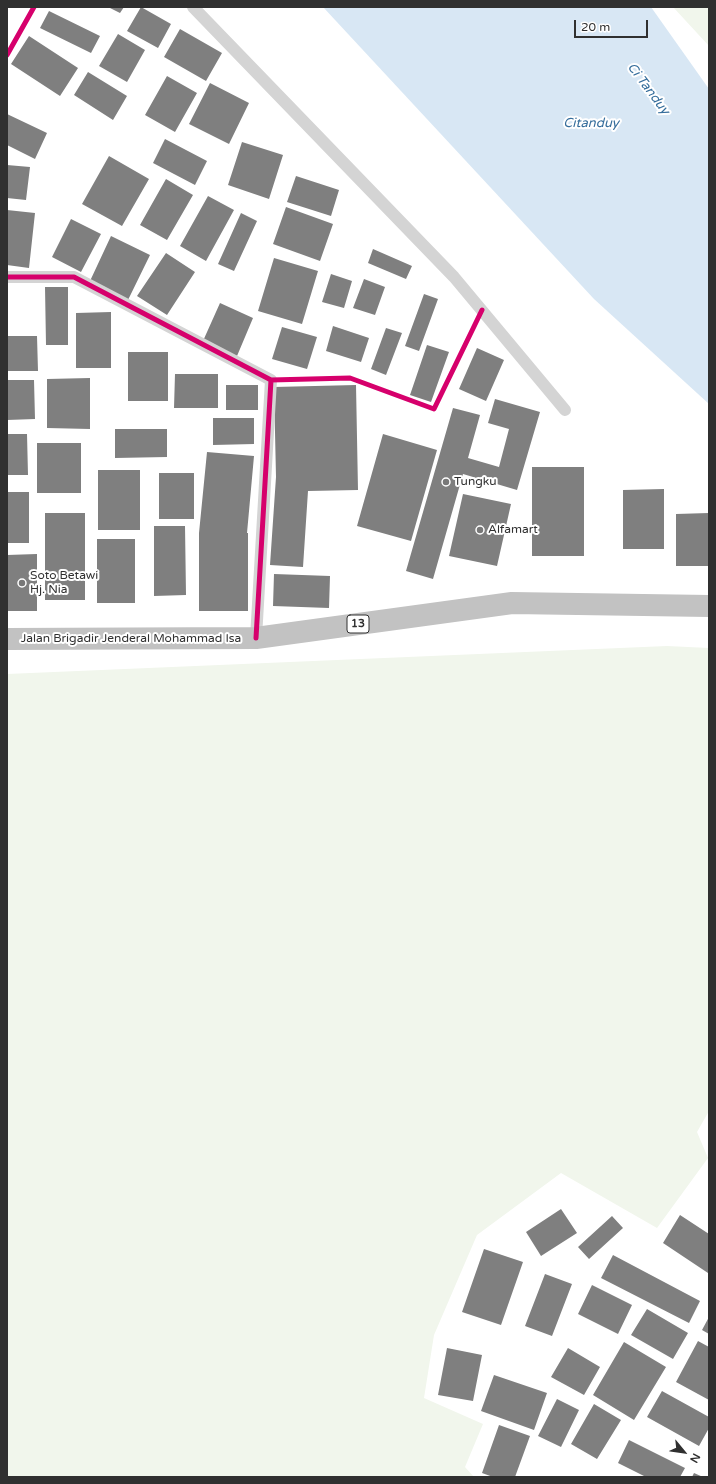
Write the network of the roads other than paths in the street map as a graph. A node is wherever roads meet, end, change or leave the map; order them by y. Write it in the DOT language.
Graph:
graph roads {
  1 [pos="192,7"];
  2 [pos="7,277"];
  3 [pos="565,410"];
  4 [pos="709,606"];
  5 [pos="256,638"];
  6 [pos="7,639"];
  1 -- 3 [label="lane"];
  2 -- 5 [label="lane"];
  4 -- 5 [label="highway, Jalan Brigadir Jenderal Mohammad Isa / 13"];
  5 -- 6 [label="highway, Jalan Brigadir Jenderal Mohammad Isa / 13"];
}
